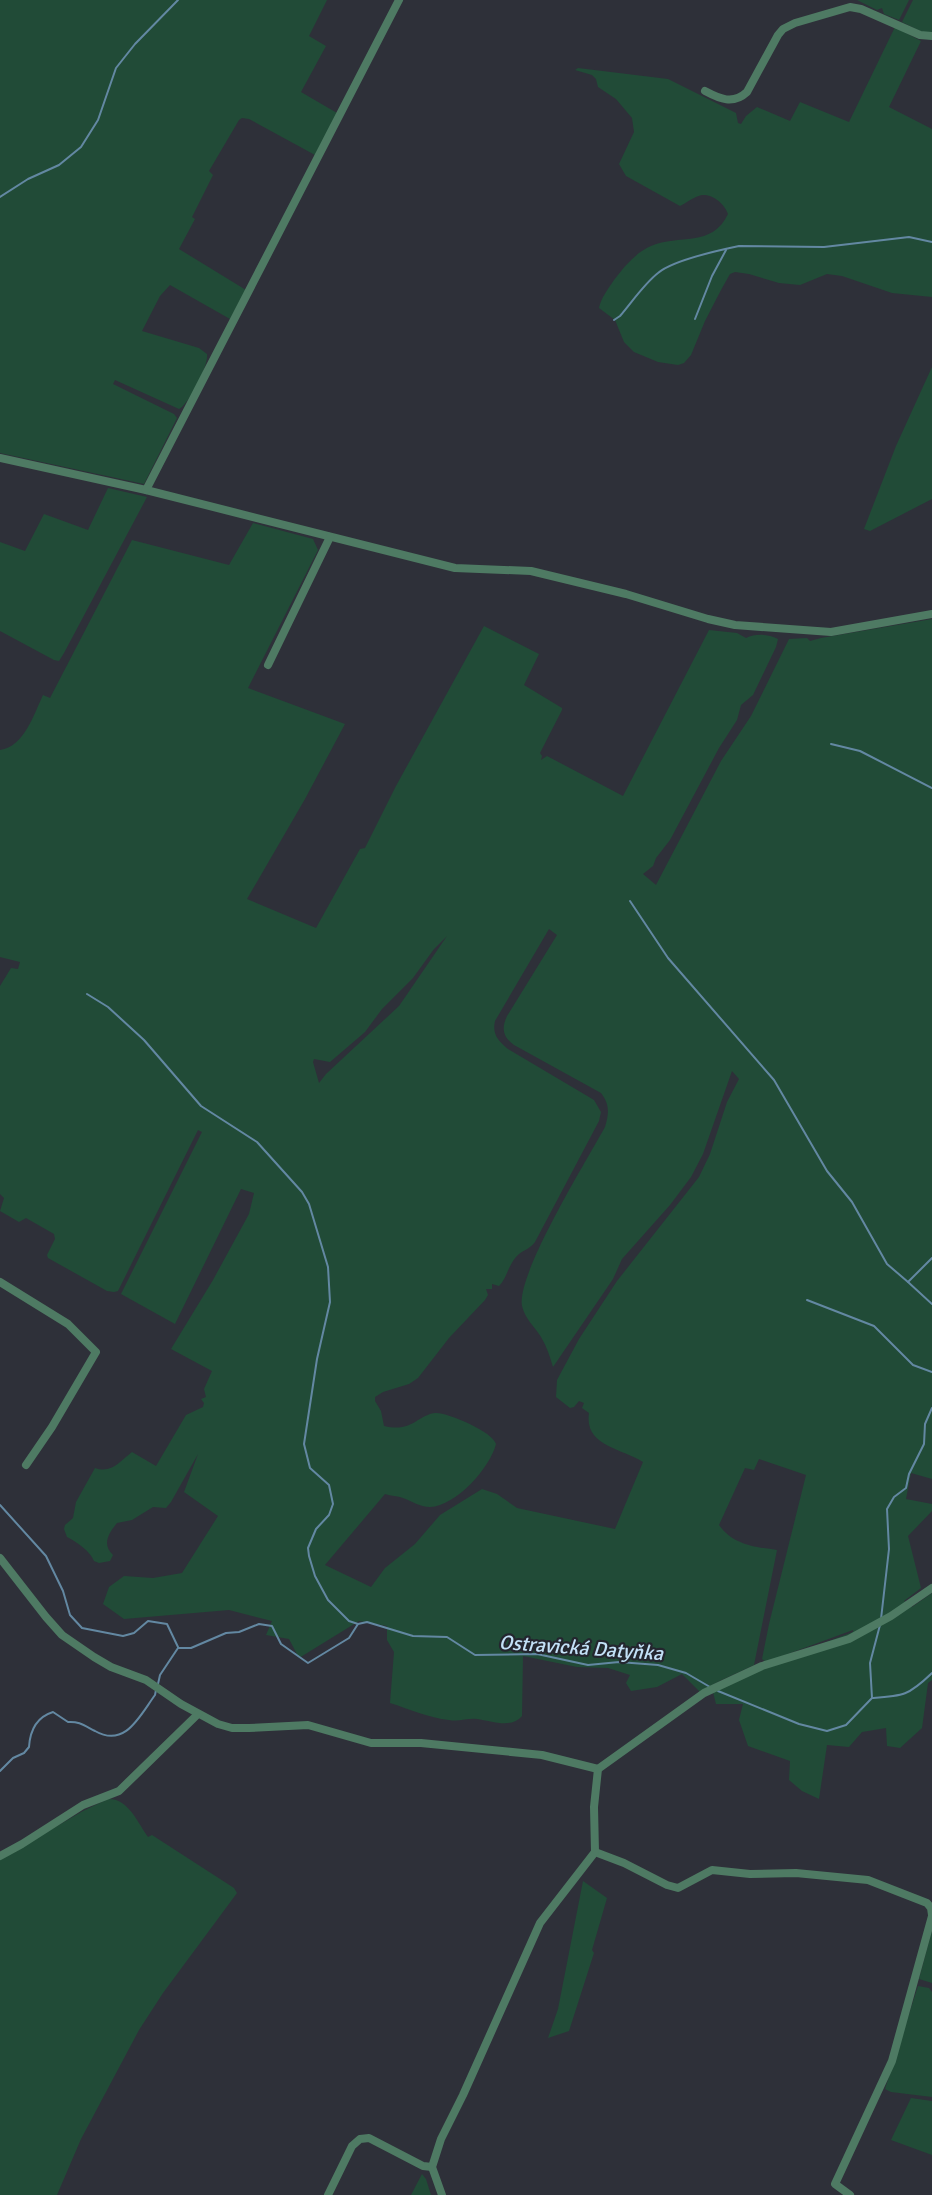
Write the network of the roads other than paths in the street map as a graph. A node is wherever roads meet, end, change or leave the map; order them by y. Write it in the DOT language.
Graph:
graph roads {
  1 [pos="399,0"];
  2 [pos="932,36"];
  3 [pos="705,91"];
  4 [pos="3,459"];
  5 [pos="0,468"];
  6 [pos="146,490"];
  7 [pos="330,537"];
  8 [pos="932,614"];
  9 [pos="268,665"];
  10 [pos="0,1282"];
  11 [pos="26,1465"];
  12 [pos="0,1558"];
  13 [pos="932,1588"];
  14 [pos="198,1714"];
  15 [pos="598,1769"];
  16 [pos="595,1852"];
  17 [pos="0,1856"];
  18 [pos="932,1916"];
  19 [pos="432,2167"];
  20 [pos="328,2195"];
  21 [pos="442,2195"];
  22 [pos="850,2195"];
  1 -- 6 [label="street"];
  2 -- 3 [label="street"];
  4 -- 5 [label="street"];
  4 -- 6 [label="street"];
  6 -- 7 [label="street"];
  7 -- 8 [label="street"];
  7 -- 9 [label="street"];
  10 -- 11 [label="street"];
  12 -- 14 [label="street"];
  13 -- 15 [label="street"];
  14 -- 15 [label="street"];
  14 -- 17 [label="street"];
  15 -- 16 [label="street"];
  16 -- 18 [label="street"];
  16 -- 19 [label="street"];
  18 -- 22 [label="street"];
  19 -- 20 [label="street"];
  19 -- 21 [label="street"];
}
